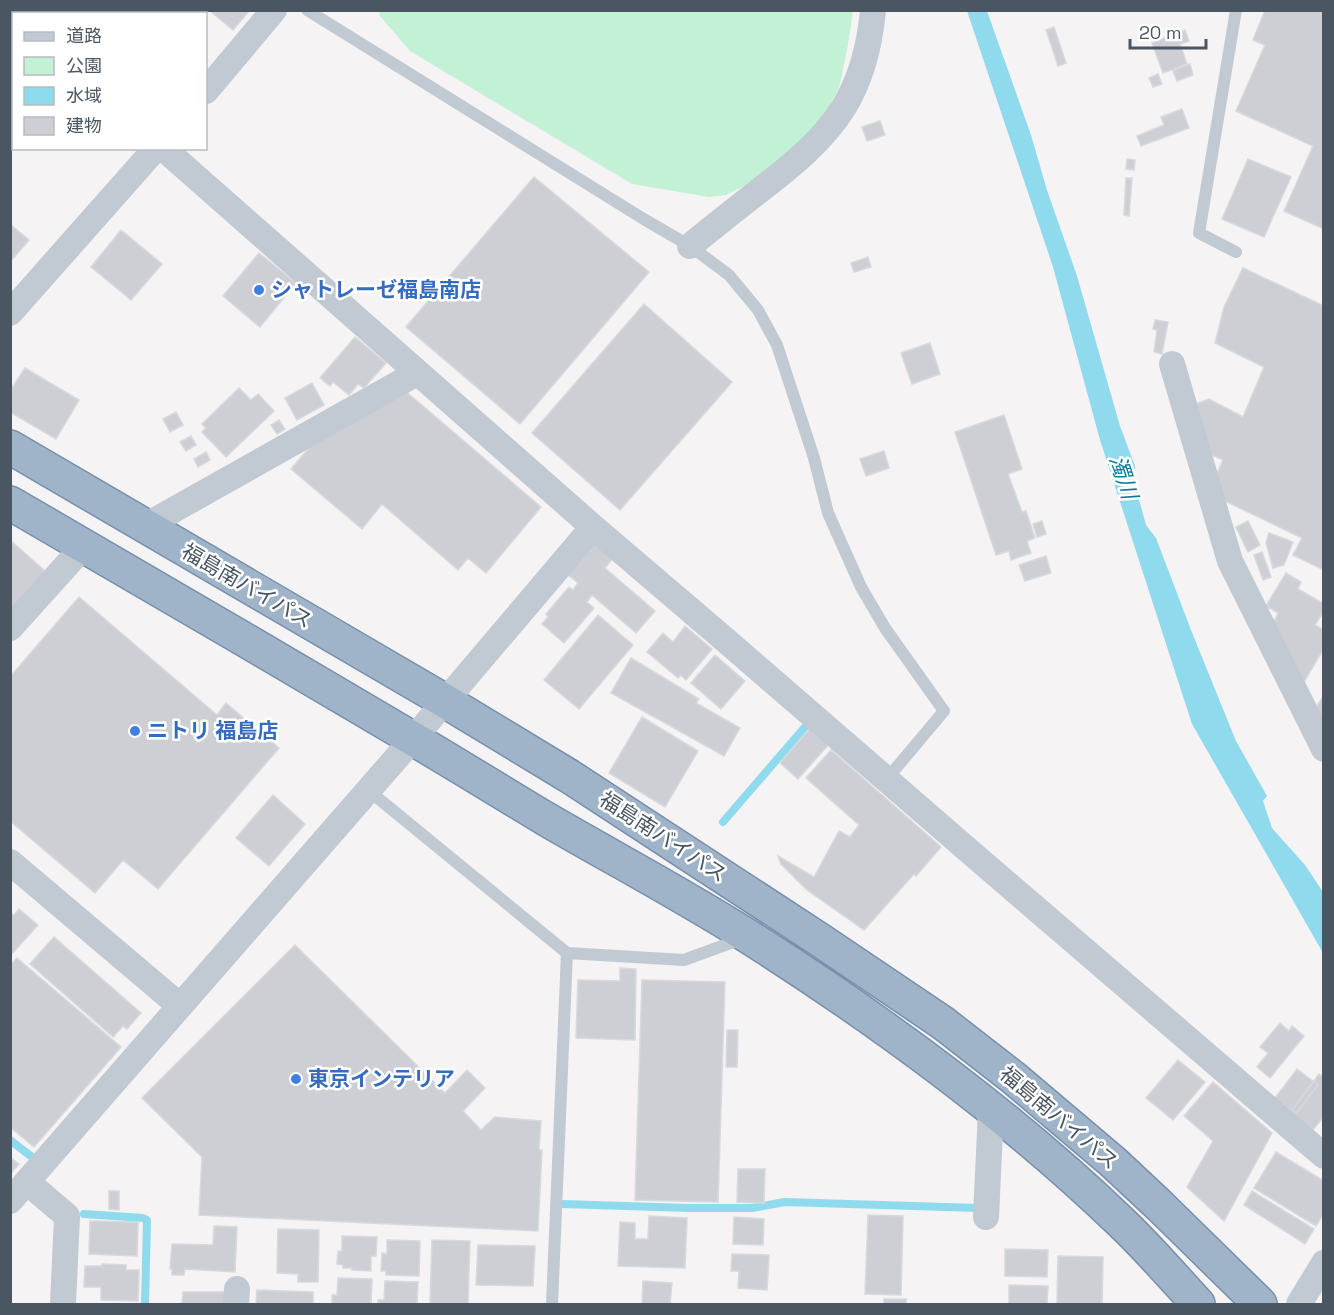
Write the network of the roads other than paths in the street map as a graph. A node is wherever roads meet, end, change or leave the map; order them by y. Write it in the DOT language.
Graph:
graph roads {
  1 [pos="274,10"];
  2 [pos="308,10"];
  3 [pos="873,10"];
  4 [pos="1236,10"];
  5 [pos="207,90"];
  6 [pos="154,150"];
  7 [pos="165,150"];
  8 [pos="690,246"];
  9 [pos="1236,252"];
  10 [pos="10,313"];
  11 [pos="1172,364"];
  12 [pos="417,373"];
  13 [pos="10,447"];
  14 [pos="10,503"];
  15 [pos="145,526"];
  16 [pos="593,527"];
  17 [pos="84,546"];
  18 [pos="10,628"];
  19 [pos="445,701"];
  20 [pos="414,739"];
  21 [pos="1323,749"];
  22 [pos="886,780"];
  23 [pos="368,790"];
  24 [pos="10,862"];
  25 [pos="748,937"];
  26 [pos="567,953"];
  27 [pos="180,1006"];
  28 [pos="991,1110"];
  29 [pos="1323,1156"];
  30 [pos="19,1191"];
  31 [pos="986,1217"];
  32 [pos="1323,1263"];
  33 [pos="63,1305"];
  34 [pos="552,1305"];
  35 [pos="1198,1305"];
  36 [pos="1260,1305"];
  37 [pos="1299,1305"];
  1 -- 5 [label="street"];
  2 -- 8 [label="lane"];
  3 -- 8 [label="street"];
  4 -- 9 [label="lane"];
  6 -- 10 [label="street"];
  7 -- 12 [label="street"];
  8 -- 22 [label="lane"];
  11 -- 21 [label="street"];
  12 -- 15 [label="street"];
  12 -- 16 [label="street"];
  13 -- 15 [label="highway, 福島南バイパス"];
  14 -- 17 [label="highway, 福島南バイパス"];
  15 -- 19 [label="highway, 福島南バイパス"];
  16 -- 19 [label="street"];
  16 -- 22 [label="street"];
  17 -- 18 [label="street"];
  17 -- 20 [label="highway, 福島南バイパス"];
  19 -- 20 [label="street"];
  19 -- 36 [label="highway, 福島南バイパス"];
  20 -- 23 [label="street"];
  20 -- 25 [label="highway, 福島南バイパス"];
  22 -- 29 [label="street"];
  23 -- 26 [label="lane"];
  23 -- 27 [label="street"];
  24 -- 27 [label="street"];
  25 -- 26 [label="lane"];
  25 -- 28 [label="highway, 福島南バイパス"];
  26 -- 34 [label="lane"];
  27 -- 30 [label="street"];
  28 -- 31 [label="street"];
  28 -- 35 [label="highway, 福島南バイパス"];
  30 -- 33 [label="street"];
  32 -- 37 [label="street"];
}
